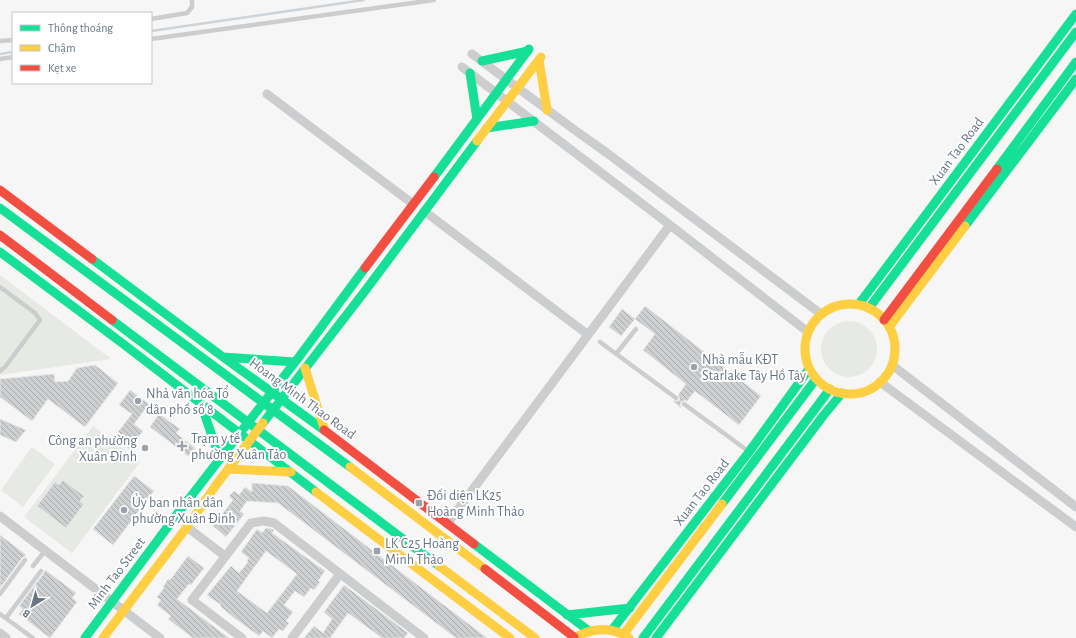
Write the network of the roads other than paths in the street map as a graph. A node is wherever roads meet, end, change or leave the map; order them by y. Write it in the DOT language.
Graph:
graph roads {
  1 [pos="192,0"];
  2 [pos="434,0"];
  3 [pos="1076,14"];
  4 [pos="152,19"];
  5 [pos="1076,32"];
  6 [pos="152,39"];
  7 [pos="12,40"];
  8 [pos="0,41"];
  9 [pos="472,54"];
  10 [pos="12,57"];
  11 [pos="0,59"];
  12 [pos="482,61"];
  13 [pos="1076,62"];
  14 [pos="462,67"];
  15 [pos="470,73"];
  16 [pos="1076,79"];
  17 [pos="506,80"];
  18 [pos="518,88"];
  19 [pos="496,93"];
  20 [pos="266,94"];
  21 [pos="507,102"];
  22 [pos="547,110"];
  23 [pos="477,119"];
  24 [pos="534,121"];
  25 [pos="487,128"];
  26 [pos="0,190"];
  27 [pos="413,204"];
  28 [pos="0,208"];
  29 [pos="424,211"];
  30 [pos="670,225"];
  31 [pos="0,235"];
  32 [pos="0,252"];
  33 [pos="0,287"];
  34 [pos="859,304"];
  35 [pos="869,308"];
  36 [pos="821,314"];
  37 [pos="886,324"];
  38 [pos="636,329"];
  39 [pos="808,332"];
  40 [pos="130,333"];
  41 [pos="587,334"];
  42 [pos="600,342"];
  43 [pos="122,343"];
  44 [pos="616,354"];
  45 [pos="223,357"];
  46 [pos="297,360"];
  47 [pos="892,366"];
  48 [pos="215,368"];
  49 [pos="305,368"];
  50 [pos="810,369"];
  51 [pos="0,371"];
  52 [pos="816,379"];
  53 [pos="880,382"];
  54 [pos="830,390"];
  55 [pos="272,392"];
  56 [pos="842,393"];
  57 [pos="676,398"];
  58 [pos="282,399"];
  59 [pos="202,404"];
  60 [pos="684,404"];
  61 [pos="273,411"];
  62 [pos="258,430"];
  63 [pos="326,431"];
  64 [pos="250,441"];
  65 [pos="749,452"];
  66 [pos="220,459"];
  67 [pos="300,462"];
  68 [pos="229,469"];
  69 [pos="291,472"];
  70 [pos="391,482"];
  71 [pos="384,492"];
  72 [pos="1076,507"];
  73 [pos="0,516"];
  74 [pos="447,524"];
  75 [pos="186,527"];
  76 [pos="1076,527"];
  77 [pos="45,551"];
  78 [pos="225,556"];
  79 [pos="26,560"];
  80 [pos="33,566"];
  81 [pos="41,571"];
  82 [pos="340,574"];
  83 [pos="0,594"];
  84 [pos="112,602"];
  85 [pos="630,608"];
  86 [pos="123,610"];
  87 [pos="0,614"];
  88 [pos="567,615"];
  89 [pos="6,618"];
  90 [pos="612,630"];
  91 [pos="589,631"];
  92 [pos="663,633"];
  93 [pos="0,634"];
  94 [pos="626,636"];
  95 [pos="6,638"];
  96 [pos="33,638"];
  97 [pos="85,638"];
  98 [pos="103,638"];
  99 [pos="160,638"];
  100 [pos="242,638"];
  101 [pos="292,638"];
  102 [pos="422,638"];
  103 [pos="510,638"];
  104 [pos="535,638"];
  105 [pos="574,638"];
  106 [pos="643,638"];
  107 [pos="656,638"];
  1 -- 4 [label="lane"];
  2 -- 6 [label="lane"];
  3 -- 34 [label="main road, Xuan Tao Road"];
  5 -- 35 [label="main road, Xuan Tao Road"];
  7 -- 8 [label="lane"];
  9 -- 12 [label="street"];
  10 -- 11 [label="lane"];
  12 -- 17 [label="street"];
  12 -- 17 [label="main road, Minh Tao Street"];
  13 -- 37 [label="main road"];
  14 -- 15 [label="street"];
  15 -- 19 [label="street"];
  15 -- 23 [label="main road"];
  16 -- 37 [label="main road"];
  17 -- 18 [label="street"];
  17 -- 19 [label="main road, Minh Tao Street"];
  18 -- 21 [label="main road, Minh Tao Street"];
  18 -- 22 [label="street"];
  18 -- 22 [label="main road, Minh Tao Street"];
  19 -- 21 [label="street"];
  19 -- 23 [label="main road, Minh Tao Street"];
  20 -- 27 [label="street"];
  21 -- 24 [label="street"];
  21 -- 25 [label="main road, Minh Tao Street"];
  22 -- 36 [label="street"];
  23 -- 27 [label="main road, Minh Tao Street"];
  24 -- 25 [label="main road"];
  24 -- 30 [label="street"];
  25 -- 29 [label="main road, Minh Tao Street"];
  26 -- 45 [label="main road, Hoang Minh Thao Road"];
  27 -- 46 [label="main road, Minh Tao Street"];
  28 -- 48 [label="main road, Hoang Minh Thao Road"];
  29 -- 41 [label="street"];
  29 -- 49 [label="main road, Minh Tao Street"];
  30 -- 39 [label="street"];
  30 -- 41 [label="street"];
  31 -- 40 [label="main road"];
  32 -- 43 [label="main road"];
  33 -- 51 [label="lane"];
  34 -- 35 [label="main road"];
  34 -- 36 [label="main road"];
  35 -- 37 [label="main road"];
  36 -- 39 [label="main road"];
  37 -- 47 [label="main road"];
  38 -- 44 [label="lane"];
  39 -- 50 [label="main road"];
  40 -- 43 [label="main road"];
  40 -- 62 [label="main road"];
  41 -- 74 [label="street"];
  42 -- 44 [label="lane"];
  43 -- 59 [label="main road"];
  44 -- 57 [label="lane"];
  45 -- 46 [label="main road"];
  45 -- 48 [label="main road"];
  45 -- 55 [label="main road, Hoang Minh Thao Road"];
  46 -- 55 [label="main road, Minh Tao Street"];
  47 -- 53 [label="main road"];
  47 -- 72 [label="street"];
  48 -- 61 [label="main road, Hoang Minh Thao Road"];
  49 -- 58 [label="main road, Minh Tao Street"];
  49 -- 63 [label="main road"];
  50 -- 52 [label="main road"];
  50 -- 65 [label="main road, Xuan Tao Road"];
  52 -- 54 [label="main road"];
  52 -- 94 [label="main road, Xuan Tao Road"];
  53 -- 56 [label="main road"];
  53 -- 76 [label="street"];
  54 -- 56 [label="main road"];
  54 -- 106 [label="main road"];
  55 -- 58 [label="main road, Hoang Minh Thao Road"];
  55 -- 66 [label="main road, Minh Tao Street"];
  56 -- 92 [label="main road"];
  58 -- 61 [label="main road, Minh Tao Street"];
  58 -- 63 [label="main road, Hoang Minh Thao Road"];
  59 -- 64 [label="main road"];
  59 -- 66 [label="main road"];
  60 -- 65 [label="lane"];
  61 -- 62 [label="main road, Minh Tao Street"];
  61 -- 71 [label="main road, Hoang Minh Thao Road"];
  62 -- 64 [label="main road, Minh Tao Street"];
  62 -- 67 [label="main road"];
  63 -- 70 [label="main road, Hoang Minh Thao Road"];
  64 -- 68 [label="main road, Minh Tao Street"];
  64 -- 69 [label="main road"];
  65 -- 85 [label="main road, Xuan Tao Road"];
  66 -- 84 [label="main road, Minh Tao Street"];
  67 -- 69 [label="main road"];
  67 -- 104 [label="main road"];
  68 -- 69 [label="main road"];
  68 -- 75 [label="main road, Minh Tao Street"];
  69 -- 103 [label="main road"];
  70 -- 71 [label="main road"];
  70 -- 74 [label="main road, Hoang Minh Thao Road"];
  71 -- 105 [label="main road, Hoang Minh Thao Road"];
  73 -- 77 [label="street"];
  74 -- 88 [label="main road, Hoang Minh Thao Road"];
  75 -- 78 [label="street"];
  75 -- 86 [label="main road, Minh Tao Street"];
  77 -- 80 [label="lane"];
  77 -- 84 [label="street"];
  78 -- 82 [label="street"];
  78 -- 100 [label="street"];
  79 -- 83 [label="lane"];
  81 -- 89 [label="lane"];
  82 -- 101 [label="street"];
  82 -- 102 [label="street"];
  84 -- 86 [label="street"];
  84 -- 97 [label="main road, Minh Tao Street"];
  85 -- 88 [label="main road"];
  85 -- 90 [label="main road, Xuan Tao Road"];
  86 -- 98 [label="main road, Minh Tao Street"];
  86 -- 99 [label="street"];
  87 -- 89 [label="lane"];
  88 -- 91 [label="main road, Hoang Minh Thao Road"];
  89 -- 96 [label="lane"];
  90 -- 91 [label="main road"];
  90 -- 94 [label="main road"];
  91 -- 105 [label="main road"];
  92 -- 107 [label="main road"];
  93 -- 95 [label="street"];
}
